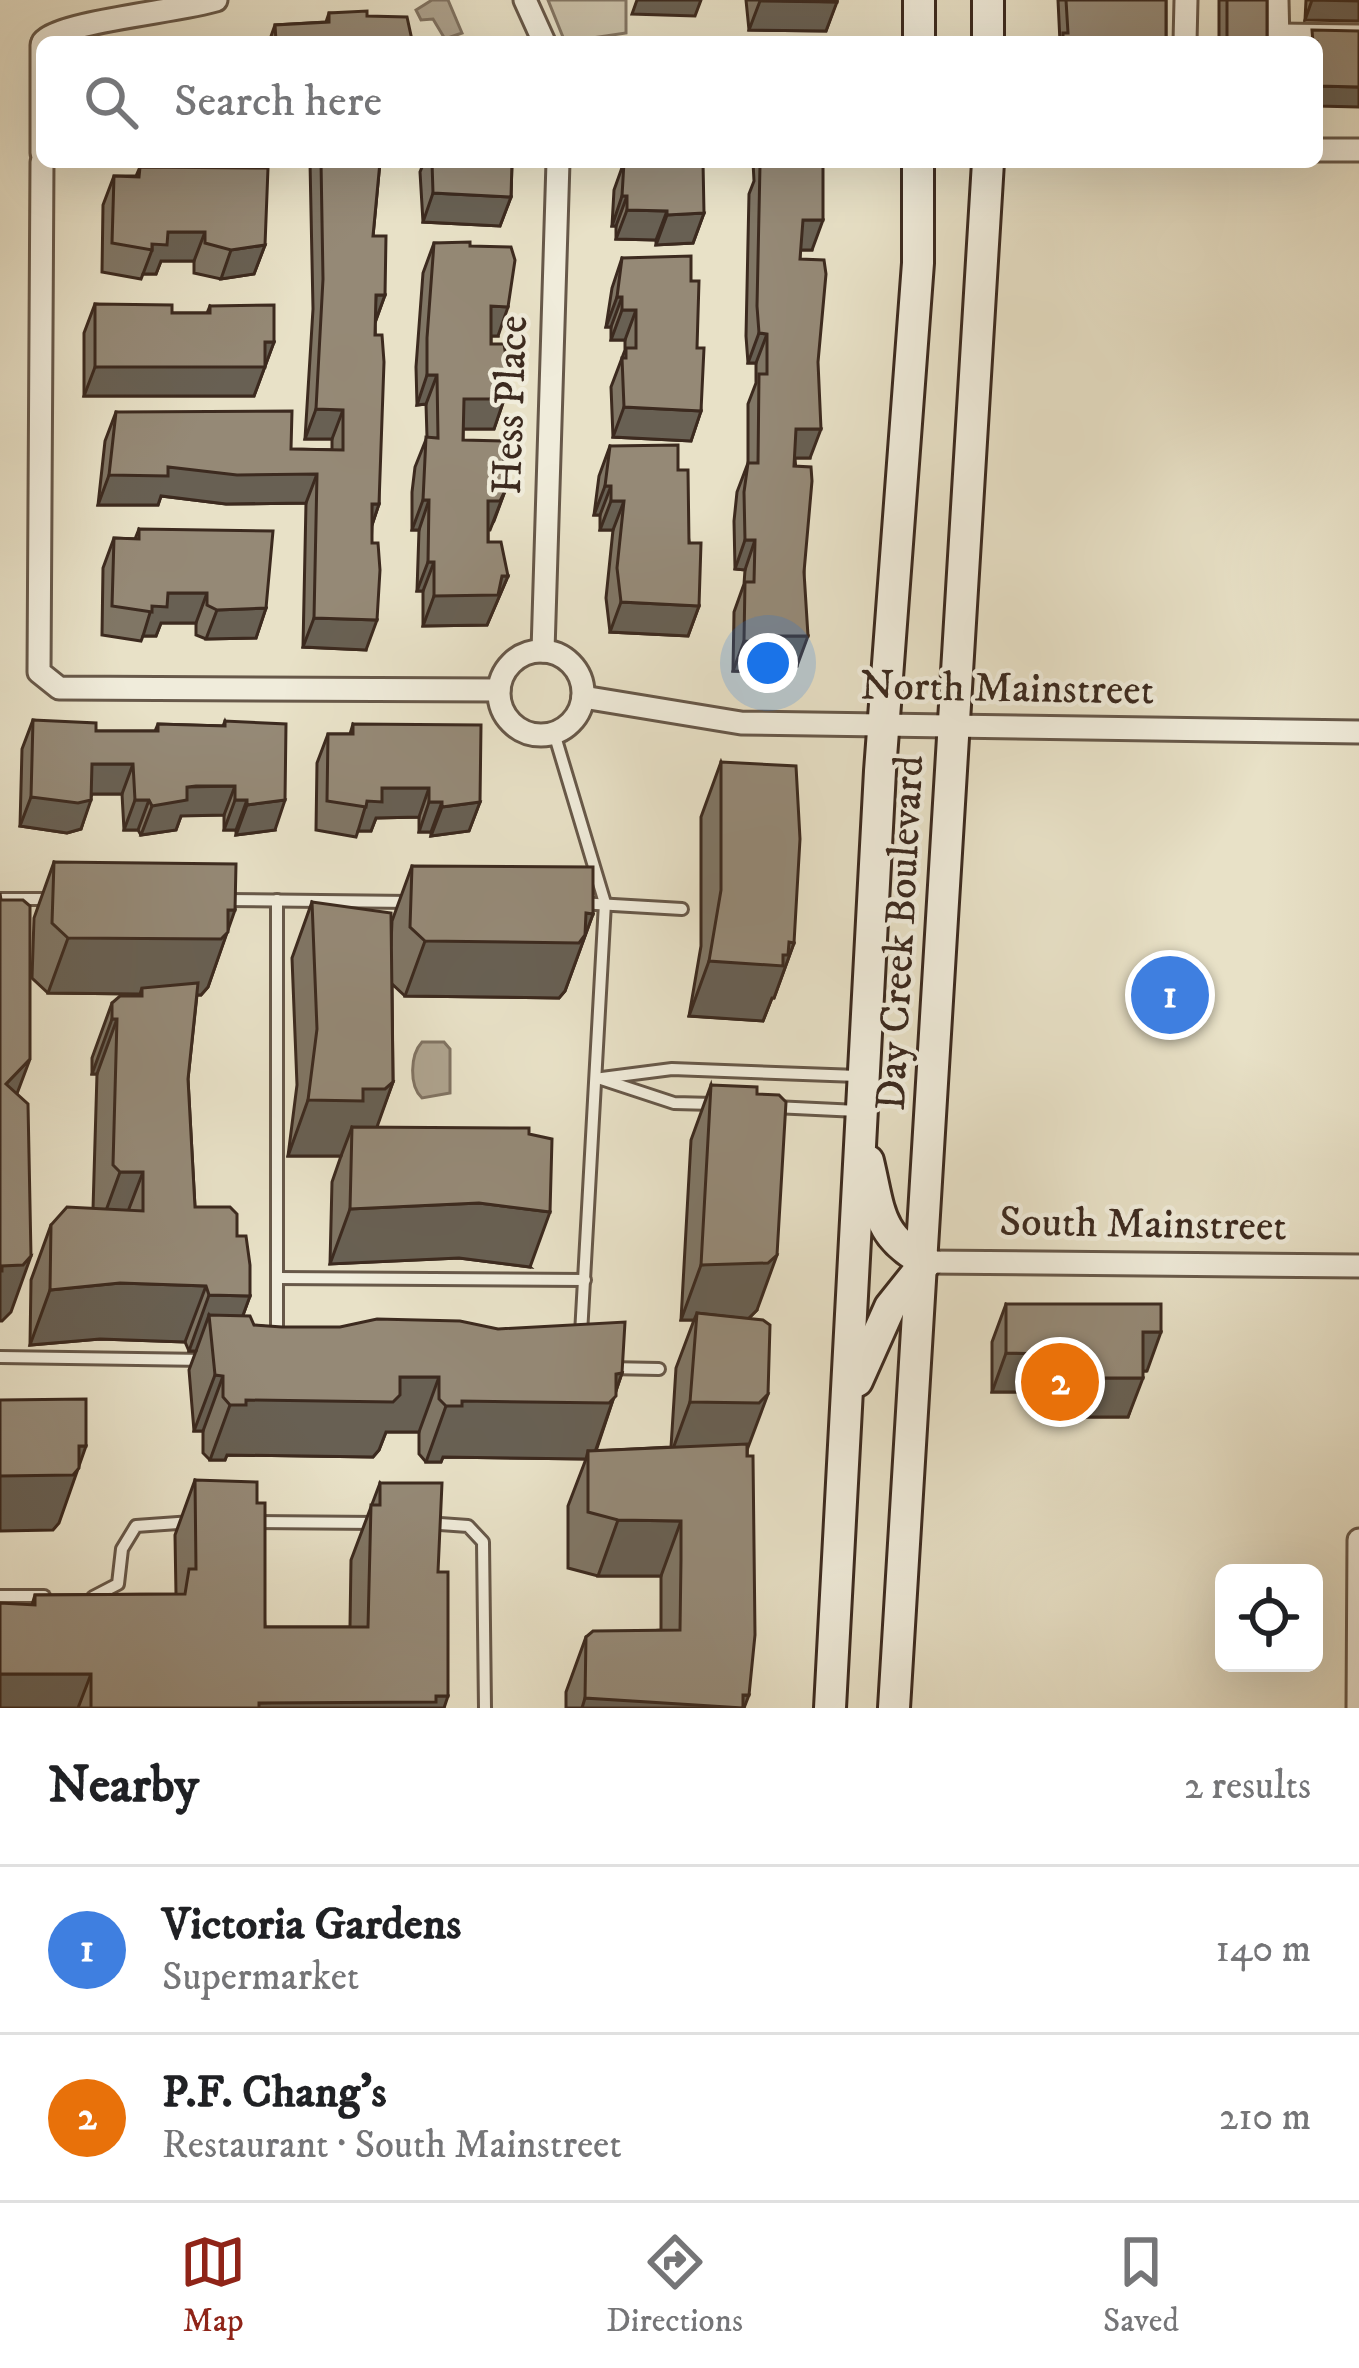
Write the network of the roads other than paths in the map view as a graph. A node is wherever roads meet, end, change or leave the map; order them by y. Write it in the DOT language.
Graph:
graph roads {
  1 [pos="216,0"];
  2 [pos="525,0"];
  3 [pos="919,0"];
  4 [pos="988,0"];
  5 [pos="1186,0"];
  6 [pos="1277,0"];
  7 [pos="52,36"];
  8 [pos="541,36"];
  9 [pos="919,36"];
  10 [pos="988,36"];
  11 [pos="1185,36"];
  12 [pos="1278,36"];
  13 [pos="1359,36"];
  14 [pos="1323,37"];
  15 [pos="1323,150"];
  16 [pos="1359,150"];
  17 [pos="42,168"];
  18 [pos="558,168"];
  19 [pos="918,168"];
  20 [pos="988,168"];
  21 [pos="543,651"];
  22 [pos="499,689"];
  23 [pos="584,697"];
  24 [pos="885,728"];
  25 [pos="955,730"];
  26 [pos="1359,732"];
  27 [pos="554,733"];
  28 [pos="0,899"];
  29 [pos="69,899"];
  30 [pos="208,900"];
  31 [pos="278,900"];
  32 [pos="418,902"];
  33 [pos="558,903"];
  34 [pos="605,903"];
  35 [pos="682,909"];
  36 [pos="728,1071"];
  37 [pos="862,1076"];
  38 [pos="598,1078"];
  39 [pos="766,1107"];
  40 [pos="861,1119"];
  41 [pos="926,1262"];
  42 [pos="1359,1266"];
  43 [pos="277,1278"];
  44 [pos="585,1280"];
  45 [pos="580,1345"];
  46 [pos="0,1357"];
  47 [pos="212,1360"];
  48 [pos="276,1362"];
  49 [pos="599,1367"];
  50 [pos="659,1369"];
  51 [pos="845,1416"];
  52 [pos="203,1522"];
  53 [pos="244,1522"];
  54 [pos="384,1523"];
  55 [pos="408,1523"];
  56 [pos="1359,1540"];
  57 [pos="0,1596"];
  58 [pos="485,1708"];
  59 [pos="830,1708"];
  60 [pos="895,1708"];
  61 [pos="1358,1708"];
  1 -- 7 [label="street"];
  2 -- 8 [label="street"];
  3 -- 9 [label="main road"];
  4 -- 10 [label="main road"];
  5 -- 11 [label="street"];
  6 -- 12 [label="street"];
  13 -- 14 [label="street"];
  15 -- 16 [label="street"];
  17 -- 22 [label="street"];
  18 -- 21 [label="street, Hess Place"];
  19 -- 24 [label="main road, Day Creek Boulevard"];
  20 -- 25 [label="main road, Day Creek Boulevard"];
  21 -- 22 [label="street"];
  21 -- 23 [label="street"];
  22 -- 27 [label="street"];
  23 -- 24 [label="street, North Mainstreet"];
  23 -- 27 [label="street"];
  24 -- 25 [label="street, North Mainstreet"];
  24 -- 37 [label="main road, Day Creek Boulevard"];
  25 -- 26 [label="street, North Mainstreet"];
  25 -- 41 [label="main road, Day Creek Boulevard"];
  27 -- 34 [label="lane"];
  28 -- 29 [label="lane"];
  30 -- 31 [label="lane"];
  31 -- 32 [label="lane"];
  31 -- 43 [label="lane"];
  33 -- 34 [label="lane"];
  34 -- 35 [label="lane"];
  34 -- 38 [label="lane"];
  36 -- 37 [label="lane"];
  36 -- 38 [label="lane"];
  36 -- 38 [label="lane"];
  37 -- 40 [label="main road, Day Creek Boulevard"];
  38 -- 44 [label="lane"];
  39 -- 40 [label="lane"];
  40 -- 41 [label="main road"];
  40 -- 51 [label="main road, Day Creek Boulevard"];
  41 -- 42 [label="street, South Mainstreet"];
  41 -- 51 [label="main road"];
  41 -- 60 [label="main road, Day Creek Boulevard"];
  43 -- 44 [label="lane"];
  43 -- 48 [label="lane"];
  44 -- 45 [label="lane"];
  46 -- 47 [label="lane"];
  49 -- 50 [label="lane"];
  51 -- 59 [label="main road, Day Creek Boulevard"];
  52 -- 57 [label="lane"];
  53 -- 54 [label="lane"];
  55 -- 58 [label="lane"];
  56 -- 61 [label="street"];
}
